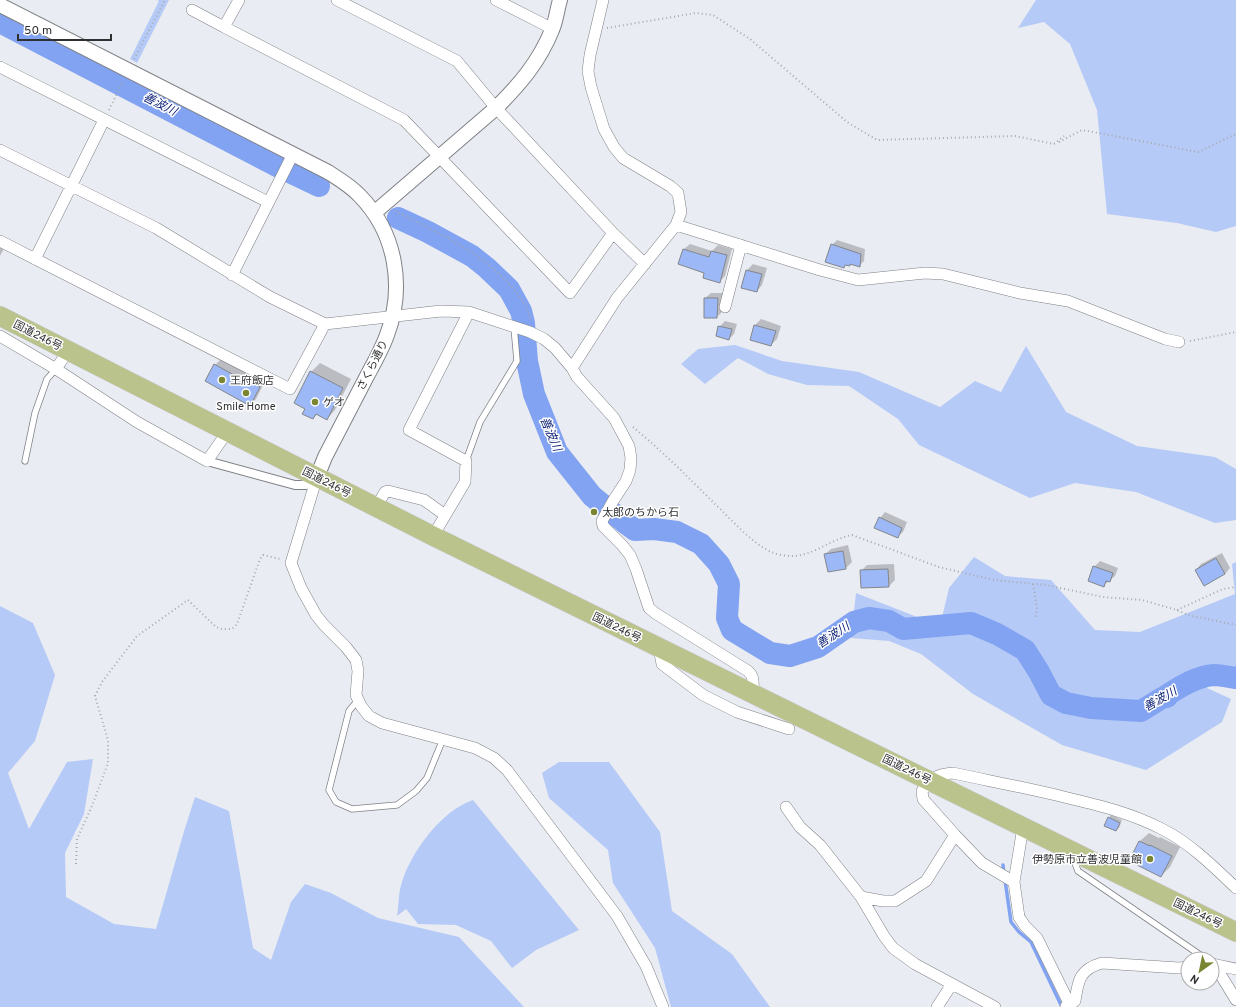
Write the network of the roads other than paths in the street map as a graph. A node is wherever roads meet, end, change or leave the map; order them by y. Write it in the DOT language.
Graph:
graph roads {
  1 [pos="239,0"];
  2 [pos="337,0"];
  3 [pos="496,0"];
  4 [pos="560,0"];
  5 [pos="603,0"];
  6 [pos="0,5"];
  7 [pos="192,10"];
  8 [pos="224,27"];
  9 [pos="553,29"];
  10 [pos="0,67"];
  11 [pos="496,108"];
  12 [pos="104,120"];
  13 [pos="0,150"];
  14 [pos="293,154"];
  15 [pos="439,157"];
  16 [pos="71,186"];
  17 [pos="268,202"];
  18 [pos="374,213"];
  19 [pos="676,225"];
  20 [pos="613,233"];
  21 [pos="0,241"];
  22 [pos="741,245"];
  23 [pos="35,258"];
  24 [pos="645,264"];
  25 [pos="232,275"];
  26 [pos="726,307"];
  27 [pos="469,312"];
  28 [pos="0,316"];
  29 [pos="392,316"];
  30 [pos="325,324"];
  31 [pos="516,328"];
  32 [pos="0,336"];
  33 [pos="1179,342"];
  34 [pos="68,350"];
  35 [pos="572,368"];
  36 [pos="56,369"];
  37 [pos="228,431"];
  38 [pos="25,461"];
  39 [pos="207,461"];
  40 [pos="466,461"];
  41 [pos="311,481"];
  42 [pos="376,507"];
  43 [pos="445,515"];
  44 [pos="433,536"];
  45 [pos="659,648"];
  46 [pos="753,693"];
  47 [pos="358,700"];
  48 [pos="789,729"];
  49 [pos="443,739"];
  50 [pos="930,781"];
  51 [pos="786,807"];
  52 [pos="1023,827"];
  53 [pos="955,835"];
  54 [pos="1080,855"];
  55 [pos="1014,882"];
  56 [pos="1236,888"];
  57 [pos="861,897"];
  58 [pos="1236,932"];
  59 [pos="1194,951"];
  60 [pos="1220,965"];
  61 [pos="1180,968"];
  62 [pos="1236,969"];
  63 [pos="1220,976"];
  64 [pos="952,984"];
  65 [pos="1236,1000"];
  66 [pos="1068,1006"];
  67 [pos="664,1007"];
  68 [pos="937,1007"];
  69 [pos="995,1007"];
  1 -- 8 [label="street"];
  2 -- 11 [label="street"];
  3 -- 9 [label="street"];
  4 -- 9 [label="street"];
  5 -- 19 [label="street"];
  6 -- 14 [label="street, さくら通り"];
  7 -- 8 [label="street"];
  8 -- 15 [label="street"];
  9 -- 11 [label="street"];
  10 -- 12 [label="street"];
  11 -- 15 [label="street"];
  11 -- 20 [label="street"];
  12 -- 16 [label="street"];
  12 -- 17 [label="street"];
  13 -- 16 [label="street"];
  14 -- 17 [label="street"];
  14 -- 18 [label="street, さくら通り"];
  15 -- 18 [label="street"];
  15 -- 20 [label="street"];
  16 -- 23 [label="street"];
  16 -- 25 [label="street"];
  17 -- 25 [label="street"];
  18 -- 29 [label="street, さくら通り"];
  19 -- 22 [label="street"];
  19 -- 24 [label="street"];
  20 -- 24 [label="street"];
  21 -- 23 [label="street"];
  22 -- 26 [label="street"];
  22 -- 33 [label="street"];
  23 -- 30 [label="street"];
  24 -- 35 [label="street"];
  25 -- 30 [label="street"];
  27 -- 29 [label="street"];
  27 -- 31 [label="street"];
  27 -- 40 [label="street"];
  28 -- 34 [label="highway, 国道246号"];
  29 -- 30 [label="street"];
  29 -- 41 [label="street, さくら通り"];
  31 -- 35 [label="street"];
  31 -- 40 [label="lane"];
  32 -- 36 [label="street"];
  34 -- 36 [label="street"];
  34 -- 37 [label="highway, 国道246号"];
  35 -- 46 [label="street"];
  36 -- 38 [label="lane"];
  36 -- 39 [label="street"];
  37 -- 39 [label="street"];
  37 -- 41 [label="highway, 国道246号"];
  39 -- 41 [label="street"];
  40 -- 43 [label="street"];
  41 -- 42 [label="highway, 国道246号"];
  41 -- 47 [label="street"];
  42 -- 43 [label="street"];
  42 -- 44 [label="highway, 国道246号"];
  43 -- 44 [label="street"];
  44 -- 45 [label="highway, 国道246号"];
  45 -- 46 [label="highway, 国道246号"];
  45 -- 48 [label="street"];
  46 -- 50 [label="highway, 国道246号"];
  47 -- 49 [label="street"];
  47 -- 49 [label="lane"];
  49 -- 67 [label="street"];
  50 -- 52 [label="highway, 国道246号"];
  50 -- 53 [label="street"];
  50 -- 56 [label="street"];
  51 -- 57 [label="street"];
  52 -- 54 [label="highway, 国道246号"];
  52 -- 55 [label="street"];
  53 -- 55 [label="street"];
  53 -- 57 [label="street"];
  54 -- 58 [label="highway, 国道246号"];
  54 -- 59 [label="lane"];
  55 -- 66 [label="street"];
  57 -- 64 [label="street"];
  60 -- 62 [label="street"];
  61 -- 66 [label="street"];
  63 -- 65 [label="street"];
  64 -- 68 [label="street"];
  64 -- 69 [label="street"];
}
